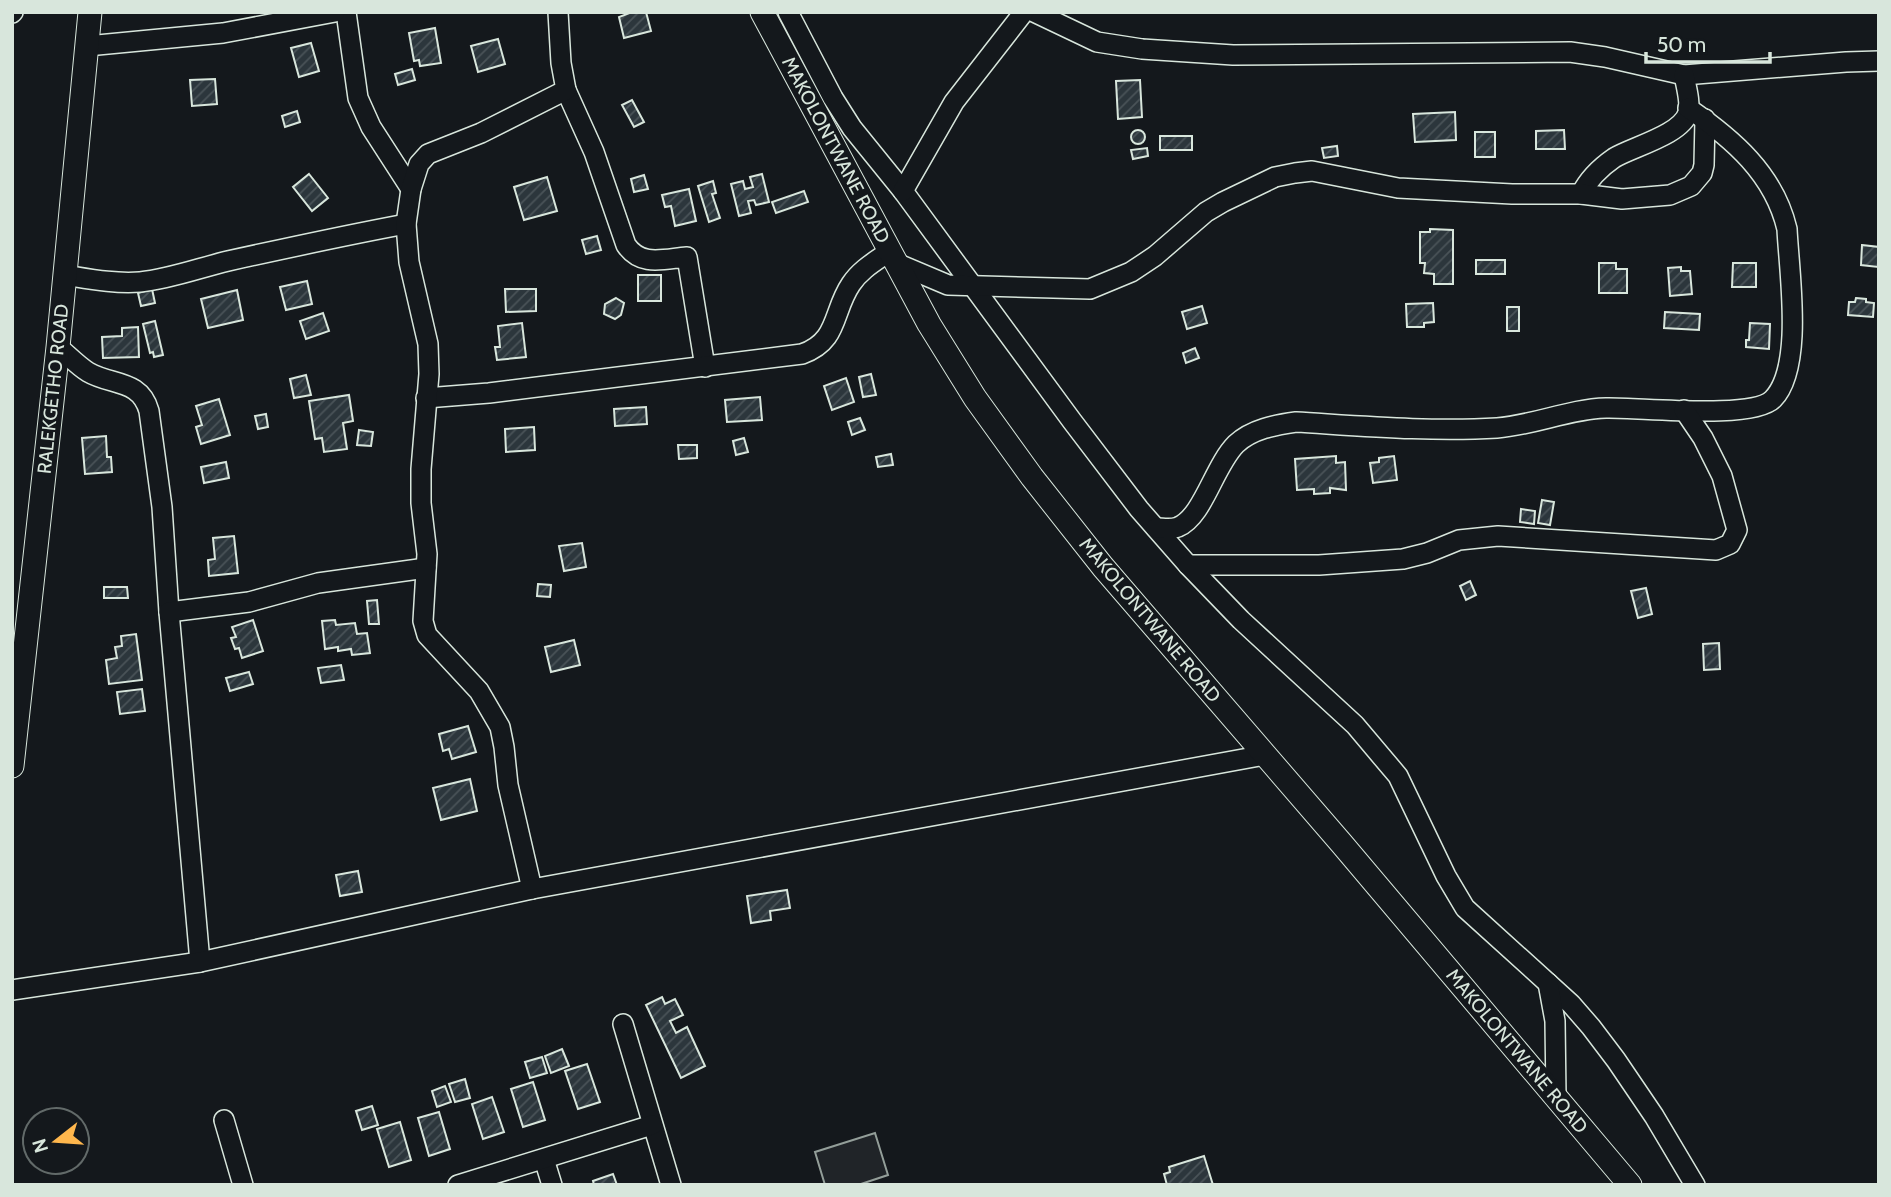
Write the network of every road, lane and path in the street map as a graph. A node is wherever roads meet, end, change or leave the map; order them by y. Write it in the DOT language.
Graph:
graph roads {
  1 [pos="90,12"];
  2 [pos="335,12"];
  3 [pos="346,12"];
  4 [pos="558,12"];
  5 [pos="762,12"];
  6 [pos="1024,12"];
  7 [pos="1034,12"];
  8 [pos="787,13"];
  9 [pos="87,46"];
  10 [pos="1879,61"];
  11 [pos="1684,75"];
  12 [pos="566,90"];
  13 [pos="1688,108"];
  14 [pos="1705,119"];
  15 [pos="411,189"];
  16 [pos="903,191"];
  17 [pos="1581,194"];
  18 [pos="407,224"];
  19 [pos="893,257"];
  20 [pos="65,275"];
  21 [pos="974,287"];
  22 [pos="58,347"];
  23 [pos="705,367"];
  24 [pos="426,398"];
  25 [pos="1684,410"];
  26 [pos="1156,528"];
  27 [pos="1188,565"];
  28 [pos="426,568"];
  29 [pos="169,612"];
  30 [pos="1265,755"];
  31 [pos="12,766"];
  32 [pos="531,888"];
  33 [pos="200,962"];
  34 [pos="1548,983"];
  35 [pos="12,990"];
  36 [pos="623,1024"];
  37 [pos="1556,1096"];
  38 [pos="224,1120"];
  39 [pos="652,1125"];
  40 [pos="544,1159"];
  41 [pos="1621,1180"];
  42 [pos="243,1185"];
  43 [pos="458,1185"];
  44 [pos="552,1185"];
  45 [pos="671,1185"];
  46 [pos="1695,1185"];
  1 -- 9 [label="main road, RALEKGETHO ROAD"];
  2 -- 9 [label="street"];
  3 -- 15 [label="street"];
  4 -- 12 [label="street"];
  5 -- 19 [label="main road, MAKOLONTWANE ROAD"];
  6 -- 16 [label="street"];
  7 -- 11 [label="street"];
  8 -- 16 [label="street"];
  9 -- 20 [label="main road, RALEKGETHO ROAD"];
  10 -- 11 [label="street"];
  11 -- 13 [label="street"];
  12 -- 15 [label="street"];
  12 -- 23 [label="street"];
  13 -- 14 [label="street"];
  13 -- 17 [label="street"];
  14 -- 17 [label="street"];
  14 -- 25 [label="street"];
  15 -- 18 [label="street"];
  16 -- 21 [label="street"];
  17 -- 21 [label="street"];
  18 -- 20 [label="street"];
  18 -- 24 [label="street"];
  19 -- 21 [label="street"];
  19 -- 23 [label="street"];
  19 -- 30 [label="main road, MAKOLONTWANE ROAD"];
  20 -- 22 [label="main road, RALEKGETHO ROAD"];
  21 -- 26 [label="street"];
  22 -- 29 [label="street"];
  22 -- 31 [label="main road, RALEKGETHO ROAD"];
  23 -- 24 [label="street"];
  24 -- 28 [label="street"];
  25 -- 26 [label="street"];
  25 -- 27 [label="street"];
  26 -- 27 [label="street"];
  27 -- 34 [label="street"];
  28 -- 29 [label="street"];
  28 -- 32 [label="street"];
  29 -- 33 [label="street"];
  30 -- 32 [label="street"];
  30 -- 37 [label="main road, MAKOLONTWANE ROAD"];
  32 -- 33 [label="street"];
  33 -- 35 [label="street"];
  34 -- 37 [label="street"];
  34 -- 46 [label="street"];
  36 -- 39 [label="street"];
  37 -- 41 [label="main road, MAKOLONTWANE ROAD"];
  38 -- 42 [label="street"];
  39 -- 40 [label="street"];
  39 -- 45 [label="street"];
  40 -- 43 [label="street"];
  40 -- 44 [label="street"];
}
